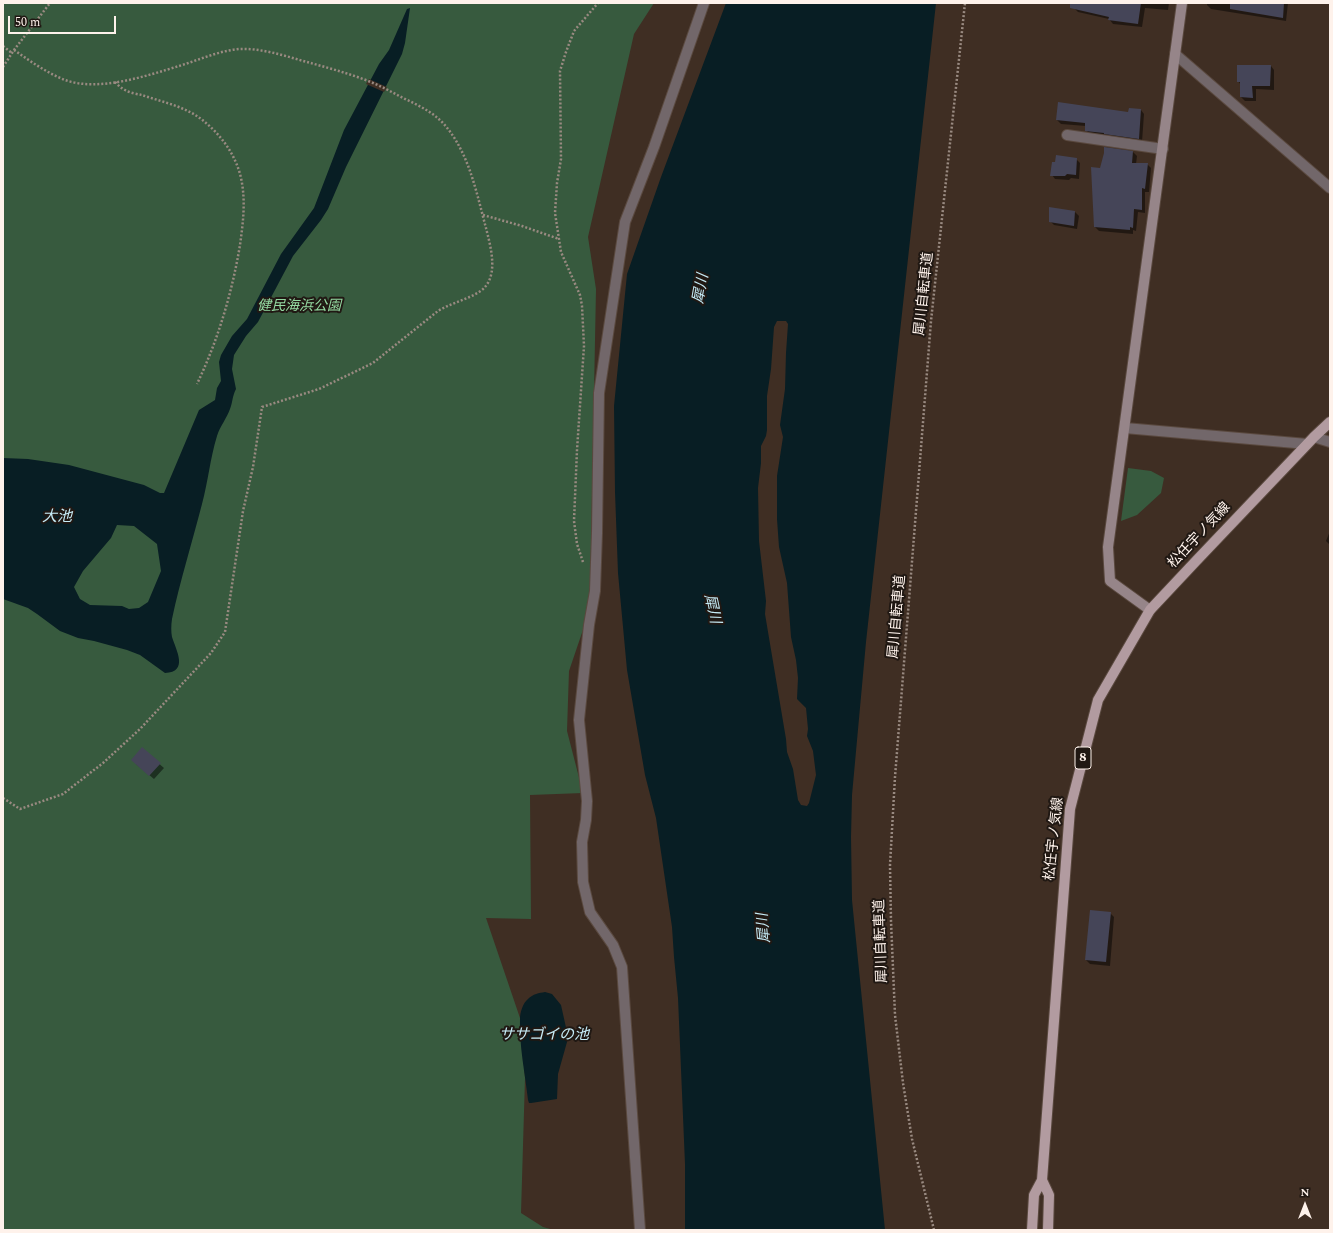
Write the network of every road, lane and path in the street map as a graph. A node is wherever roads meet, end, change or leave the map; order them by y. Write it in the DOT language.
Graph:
graph roads {
  1 [pos="50,3"];
  2 [pos="598,3"];
  3 [pos="704,3"];
  4 [pos="965,3"];
  5 [pos="1182,3"];
  6 [pos="3,46"];
  7 [pos="13,52"];
  8 [pos="1176,54"];
  9 [pos="3,67"];
  10 [pos="115,82"];
  11 [pos="1068,135"];
  12 [pos="1163,149"];
  13 [pos="1330,188"];
  14 [pos="482,215"];
  15 [pos="559,239"];
  16 [pos="197,384"];
  17 [pos="1330,422"];
  18 [pos="1125,428"];
  19 [pos="1310,441"];
  20 [pos="1330,442"];
  21 [pos="583,567"];
  22 [pos="1150,610"];
  23 [pos="3,798"];
  24 [pos="1042,1180"];
  25 [pos="640,1230"];
  26 [pos="934,1230"];
  27 [pos="1032,1230"];
  28 [pos="1048,1230"];
  1 -- 7 [label="path"];
  2 -- 15 [label="path"];
  3 -- 25 [label="street"];
  4 -- 26 [label="path, 犀川自転車道"];
  5 -- 8 [label="street"];
  6 -- 7 [label="path"];
  7 -- 9 [label="path"];
  7 -- 10 [label="path"];
  8 -- 12 [label="street"];
  8 -- 13 [label="street"];
  10 -- 14 [label="path"];
  10 -- 16 [label="path"];
  11 -- 12 [label="street"];
  12 -- 18 [label="street"];
  14 -- 15 [label="path"];
  14 -- 23 [label="path"];
  15 -- 21 [label="path"];
  17 -- 19 [label="main road, 松任宇ノ気線 / 8"];
  18 -- 19 [label="street"];
  18 -- 22 [label="street"];
  19 -- 20 [label="street"];
  19 -- 22 [label="main road, 松任宇ノ気線 / 8"];
  22 -- 24 [label="main road, 松任宇ノ気線 / 8"];
  24 -- 27 [label="main road, 松任宇ノ気線 / 8"];
  24 -- 28 [label="main road, 松任宇ノ気線 / 8"];
}
